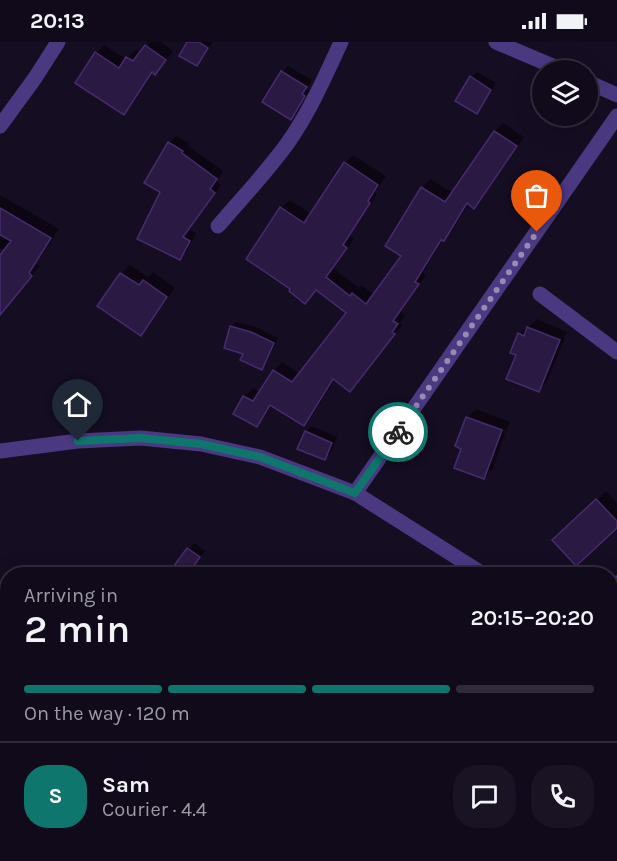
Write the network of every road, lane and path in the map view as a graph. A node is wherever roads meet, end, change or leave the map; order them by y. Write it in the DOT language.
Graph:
graph roads {
  1 [pos="58,42"];
  2 [pos="341,42"];
  3 [pos="496,42"];
  4 [pos="538,60"];
  5 [pos="598,86"];
  6 [pos="617,95"];
  7 [pos="617,116"];
  8 [pos="0,126"];
  9 [pos="218,226"];
  10 [pos="540,294"];
  11 [pos="617,352"];
  12 [pos="0,451"];
  13 [pos="355,493"];
  14 [pos="472,567"];
  1 -- 8 [label="street"];
  2 -- 9 [label="street"];
  3 -- 4 [label="street"];
  5 -- 6 [label="street"];
  7 -- 13 [label="street"];
  10 -- 11 [label="street"];
  12 -- 13 [label="street"];
  13 -- 14 [label="street"];
}
